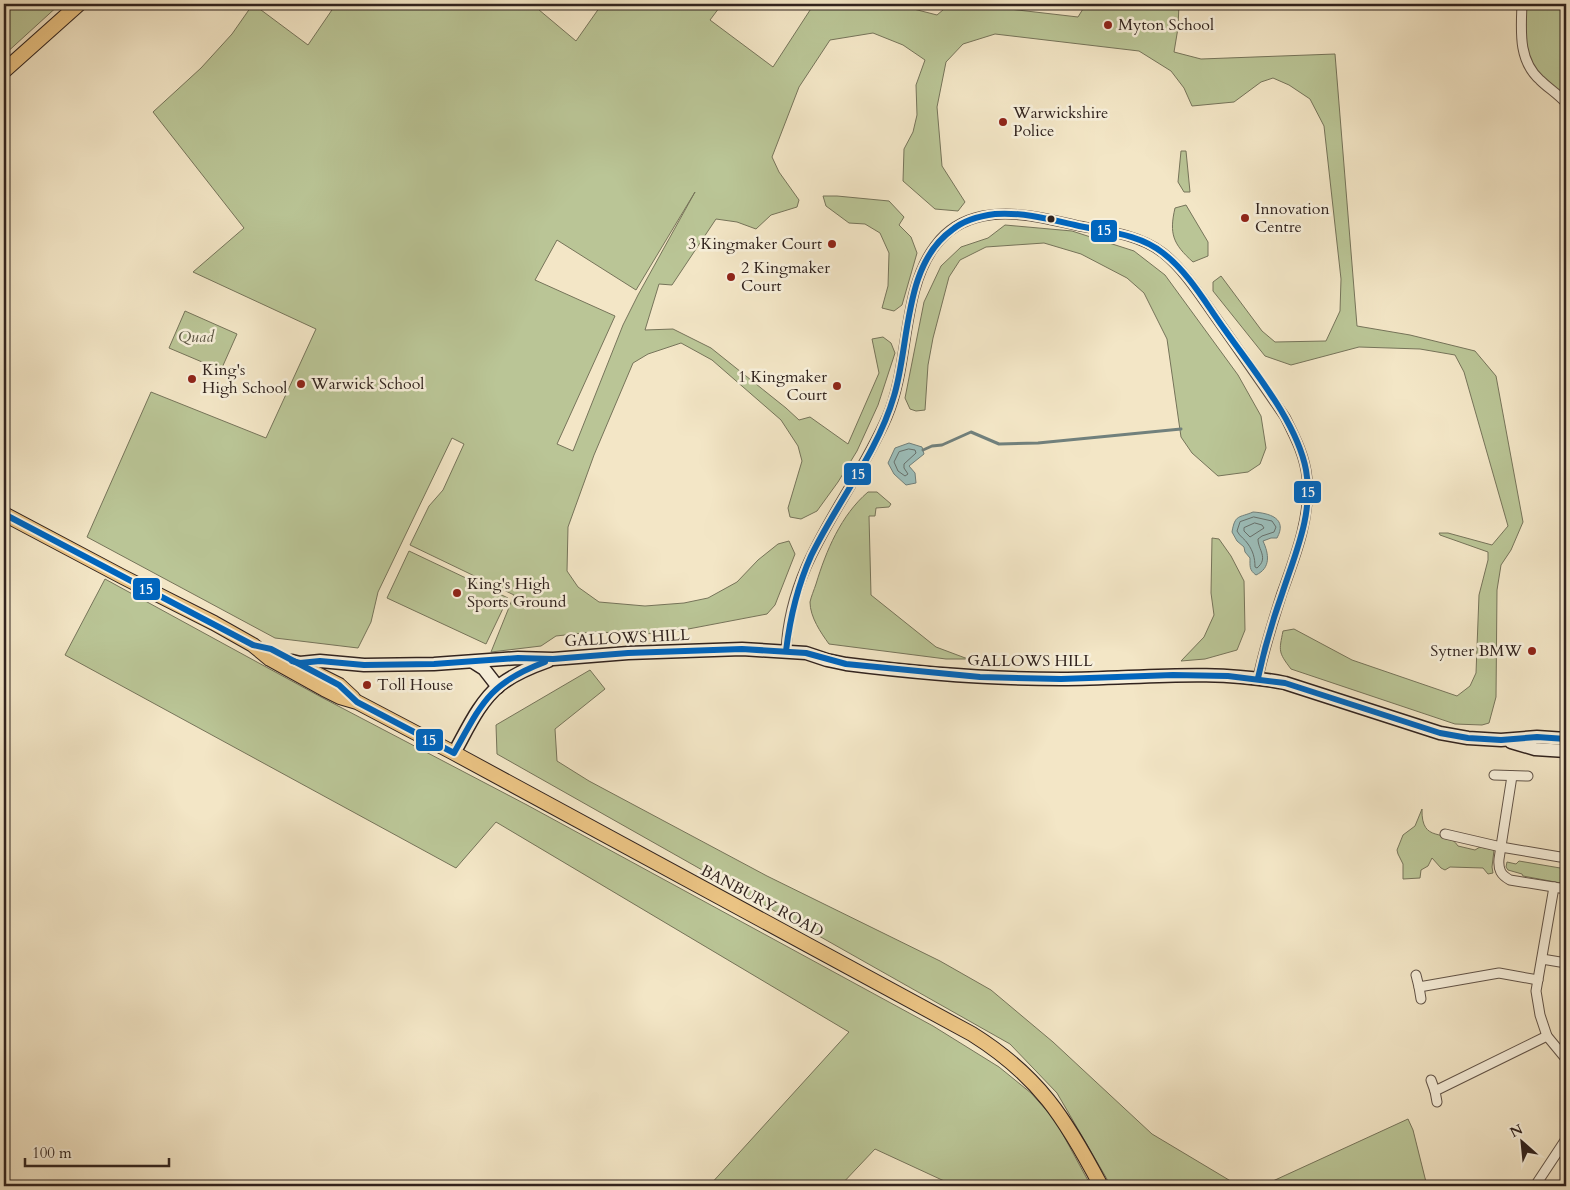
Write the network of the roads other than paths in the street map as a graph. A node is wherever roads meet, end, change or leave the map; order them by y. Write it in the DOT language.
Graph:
graph roads {
  1 [pos="79,4"];
  2 [pos="1522,4"];
  3 [pos="4,72"];
  4 [pos="1566,103"];
  5 [pos="4,514"];
  6 [pos="253,645"];
  7 [pos="786,651"];
  8 [pos="552,659"];
  9 [pos="292,661"];
  10 [pos="473,662"];
  11 [pos="1258,678"];
  12 [pos="498,687"];
  13 [pos="357,702"];
  14 [pos="1566,739"];
  15 [pos="1501,740"];
  16 [pos="1566,751"];
  17 [pos="454,753"];
  18 [pos="1494,774"];
  19 [pos="1512,776"];
  20 [pos="1528,776"];
  21 [pos="1446,834"];
  22 [pos="1501,846"];
  23 [pos="1566,858"];
  24 [pos="1554,887"];
  25 [pos="1566,889"];
  26 [pos="1542,959"];
  27 [pos="1566,963"];
  28 [pos="1416,975"];
  29 [pos="1538,980"];
  30 [pos="1419,987"];
  31 [pos="1421,999"];
  32 [pos="1547,1036"];
  33 [pos="1566,1059"];
  34 [pos="1431,1080"];
  35 [pos="1434,1091"];
  36 [pos="1436,1102"];
  37 [pos="1566,1139"];
  38 [pos="1101,1186"];
  39 [pos="1535,1186"];
  1 -- 3 [label="main road"];
  2 -- 4 [label="street"];
  5 -- 6 [label="main road, BANBURY ROAD"];
  6 -- 9 [label="main road, BANBURY ROAD"];
  6 -- 13 [label="main road, BANBURY ROAD"];
  7 -- 8 [label="street, GALLOWS HILL"];
  7 -- 11 [label="street, GALLOWS HILL"];
  7 -- 11 [label="street"];
  8 -- 10 [label="street, GALLOWS HILL"];
  8 -- 12 [label="street, GALLOWS HILL"];
  9 -- 10 [label="street, GALLOWS HILL"];
  9 -- 13 [label="main road, BANBURY ROAD"];
  10 -- 12 [label="street"];
  11 -- 15 [label="street, GALLOWS HILL"];
  12 -- 17 [label="street, GALLOWS HILL"];
  13 -- 17 [label="main road, BANBURY ROAD"];
  14 -- 15 [label="street, GALLOWS HILL"];
  15 -- 16 [label="street, GALLOWS HILL"];
  17 -- 38 [label="main road, BANBURY ROAD"];
  18 -- 19 [label="street"];
  19 -- 20 [label="street"];
  19 -- 22 [label="street"];
  21 -- 22 [label="street"];
  22 -- 23 [label="street"];
  22 -- 24 [label="street"];
  24 -- 25 [label="street"];
  24 -- 26 [label="street"];
  26 -- 27 [label="street"];
  26 -- 29 [label="street"];
  28 -- 30 [label="street"];
  29 -- 30 [label="street"];
  29 -- 32 [label="street"];
  30 -- 31 [label="street"];
  32 -- 33 [label="street"];
  32 -- 35 [label="street"];
  34 -- 35 [label="street"];
  35 -- 36 [label="street"];
  37 -- 39 [label="street"];
}
